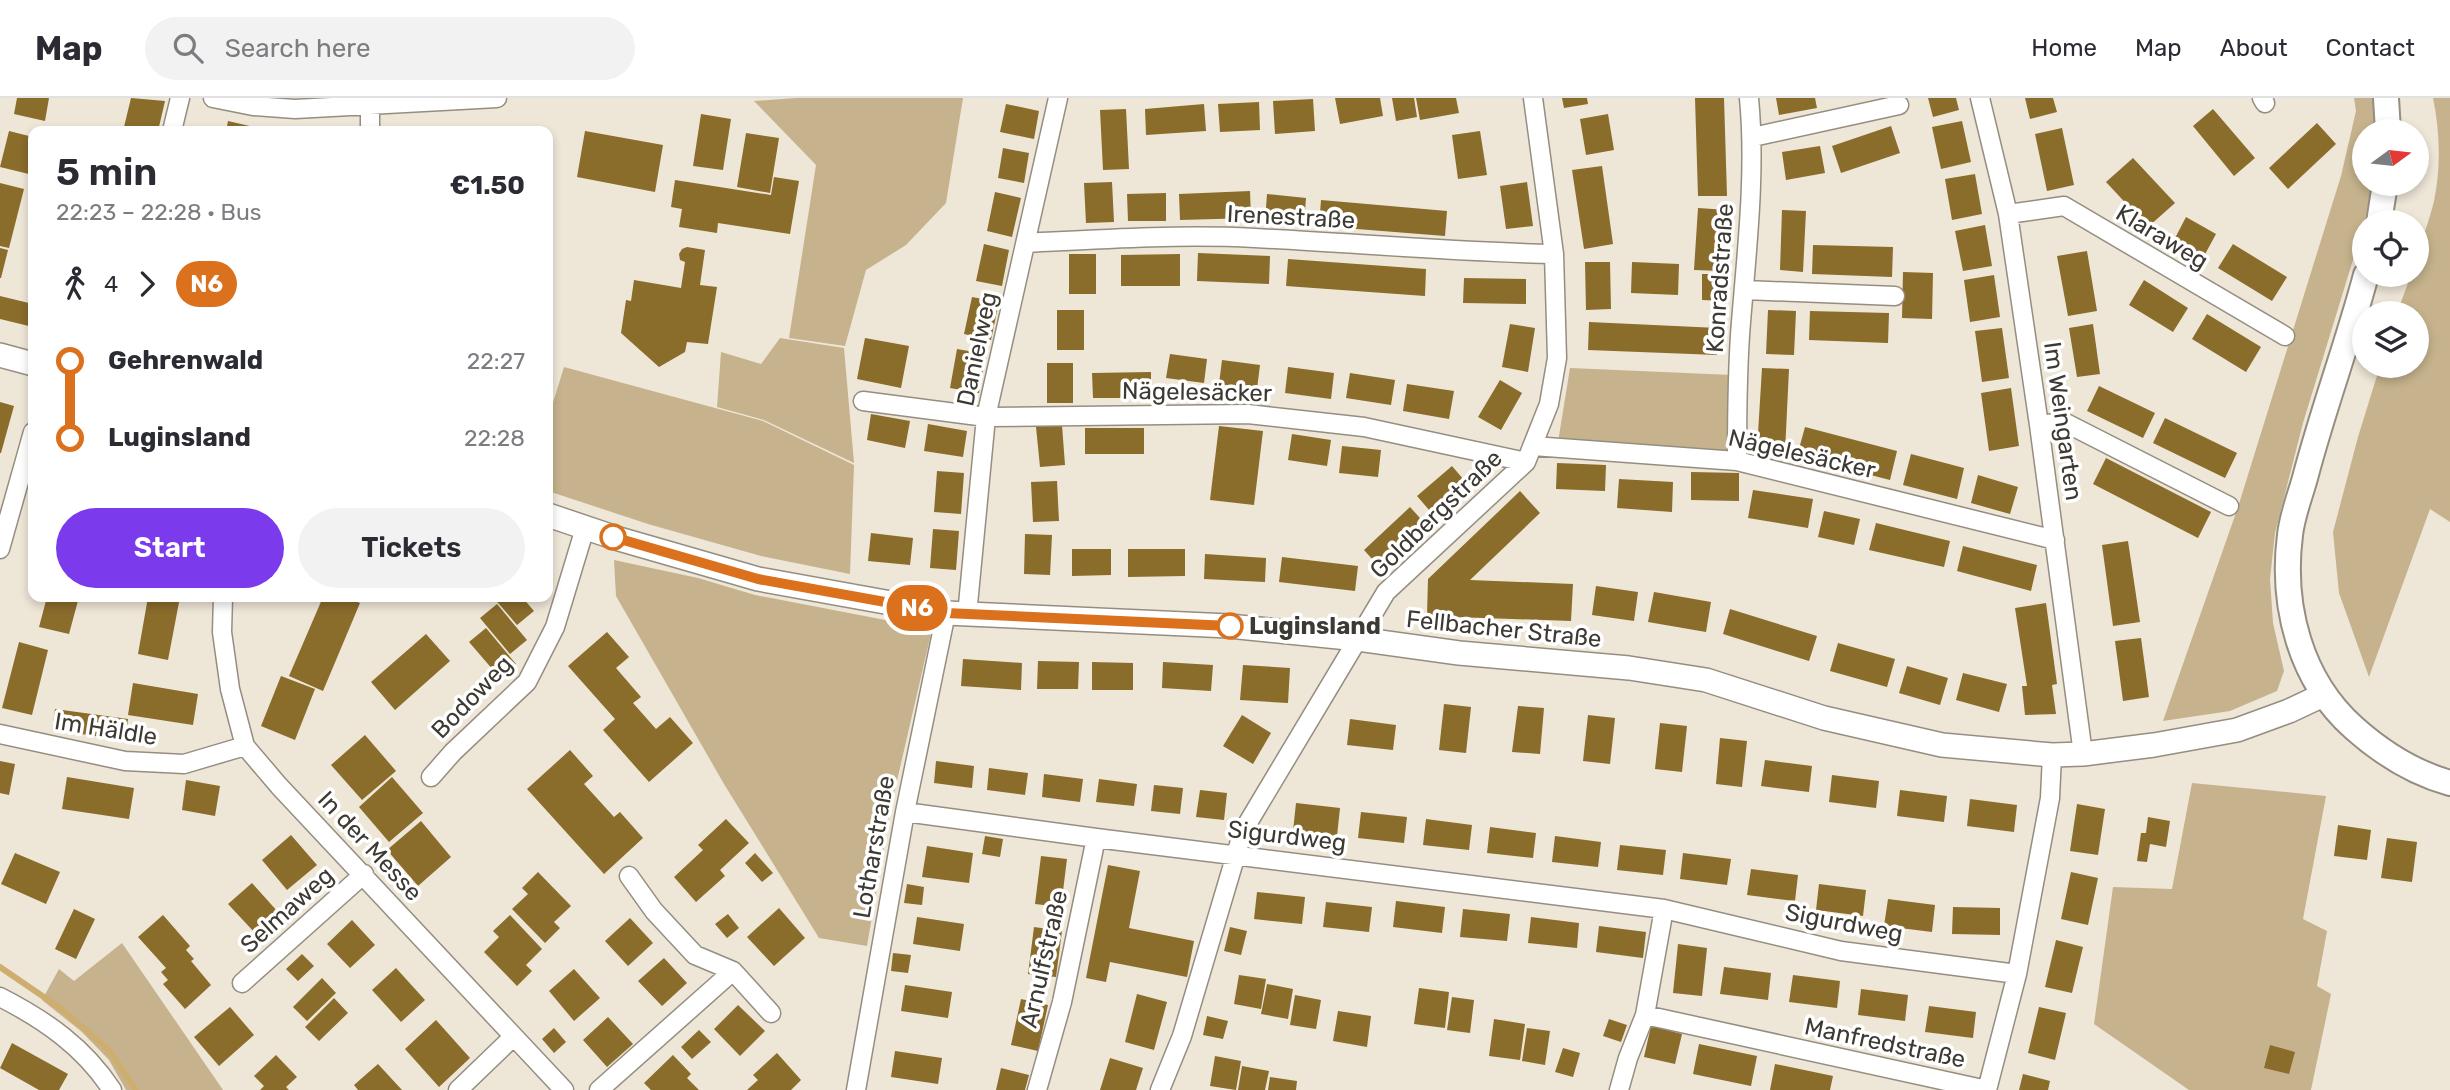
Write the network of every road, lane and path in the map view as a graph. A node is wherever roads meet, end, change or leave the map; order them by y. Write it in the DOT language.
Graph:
graph roads {
  1 [pos="180,98"];
  2 [pos="213,98"];
  3 [pos="497,98"];
  4 [pos="1058,98"];
  5 [pos="1533,98"];
  6 [pos="1749,98"];
  7 [pos="1980,98"];
  8 [pos="2386,98"];
  9 [pos="370,101"];
  10 [pos="1899,105"];
  11 [pos="2387,119"];
  12 [pos="173,126"];
  13 [pos="370,126"];
  14 [pos="1753,137"];
  15 [pos="2008,214"];
  16 [pos="1026,243"];
  17 [pos="1554,254"];
  18 [pos="2362,287"];
  19 [pos="1745,289"];
  20 [pos="1895,296"];
  21 [pos="2285,337"];
  22 [pos="0,355"];
  23 [pos="28,363"];
  24 [pos="863,401"];
  25 [pos="986,417"];
  26 [pos="2039,425"];
  27 [pos="28,450"];
  28 [pos="1530,454"];
  29 [pos="1737,461"];
  30 [pos="2229,506"];
  31 [pos="553,517"];
  32 [pos="585,528"];
  33 [pos="2054,540"];
  34 [pos="0,550"];
  35 [pos="223,602"];
  36 [pos="956,614"];
  37 [pos="1358,639"];
  38 [pos="2323,695"];
  39 [pos="0,734"];
  40 [pos="245,746"];
  41 [pos="2083,754"];
  42 [pos="2052,755"];
  43 [pos="431,777"];
  44 [pos="2448,782"];
  45 [pos="905,812"];
  46 [pos="1096,838"];
  47 [pos="1235,854"];
  48 [pos="364,874"];
  49 [pos="629,876"];
  50 [pos="1664,909"];
  51 [pos="733,971"];
  52 [pos="2017,974"];
  53 [pos="242,983"];
  54 [pos="0,997"];
  55 [pos="771,1013"];
  56 [pos="1644,1015"];
  57 [pos="513,1037"];
  58 [pos="112,1090"];
  59 [pos="458,1090"];
  60 [pos="564,1090"];
  61 [pos="598,1090"];
  62 [pos="856,1090"];
  63 [pos="1037,1090"];
  64 [pos="1160,1090"];
  65 [pos="1619,1090"];
  1 -- 12 [label="street"];
  2 -- 9 [label="street"];
  3 -- 9 [label="street"];
  4 -- 16 [label="street, Danielweg"];
  5 -- 17 [label="street, Goldbergstraße"];
  6 -- 14 [label="street, Konradstraße"];
  7 -- 15 [label="street, Im Weingarten"];
  8 -- 11 [label="main road"];
  9 -- 13 [label="street"];
  10 -- 14 [label="street"];
  14 -- 19 [label="street, Konradstraße"];
  15 -- 21 [label="street, Klaraweg"];
  15 -- 26 [label="street, Im Weingarten"];
  16 -- 17 [label="street, Irenestraße"];
  16 -- 25 [label="street, Danielweg"];
  17 -- 28 [label="street, Goldbergstraße"];
  18 -- 38 [label="main road"];
  19 -- 20 [label="street"];
  19 -- 29 [label="street, Konradstraße"];
  22 -- 23 [label="street"];
  24 -- 25 [label="street, Nägelesäcker"];
  25 -- 28 [label="street, Nägelesäcker"];
  25 -- 36 [label="street, Danielweg"];
  26 -- 30 [label="street"];
  26 -- 33 [label="street, Im Weingarten"];
  27 -- 34 [label="street"];
  28 -- 29 [label="street, Nägelesäcker"];
  28 -- 37 [label="street, Goldbergstraße"];
  29 -- 33 [label="street, Nägelesäcker"];
  31 -- 32 [label="street, Fellbacher Straße"];
  32 -- 36 [label="street, Fellbacher Straße"];
  32 -- 43 [label="street, Bodoweg"];
  33 -- 41 [label="street, Im Weingarten"];
  35 -- 40 [label="street, In der Messe"];
  36 -- 37 [label="street, Fellbacher Straße"];
  36 -- 45 [label="street, Lotharstraße"];
  37 -- 42 [label="street, Fellbacher Straße"];
  37 -- 47 [label="street, Goldbergstraße"];
  38 -- 41 [label="street, Fellbacher Straße"];
  38 -- 44 [label="main road"];
  39 -- 40 [label="street, Im Häldle"];
  40 -- 48 [label="street, In der Messe"];
  41 -- 42 [label="street, Fellbacher Straße"];
  42 -- 52 [label="street, Manfredstraße"];
  45 -- 46 [label="street, Sigurdweg"];
  45 -- 62 [label="street, Lotharstraße"];
  46 -- 47 [label="street, Sigurdweg"];
  46 -- 63 [label="street, Arnulfstraße"];
  47 -- 50 [label="street, Sigurdweg"];
  47 -- 64 [label="street, Goldbergstraße"];
  48 -- 53 [label="street, Selmaweg"];
  48 -- 57 [label="street, In der Messe"];
  49 -- 51 [label="street"];
  50 -- 52 [label="street, Sigurdweg"];
  50 -- 56 [label="street"];
  51 -- 55 [label="street"];
  51 -- 61 [label="street"];
  52 -- 56 [label="street, Manfredstraße"];
  54 -- 58 [label="street"];
  56 -- 65 [label="street"];
  57 -- 59 [label="street"];
  57 -- 60 [label="street, In der Messe"];
}
